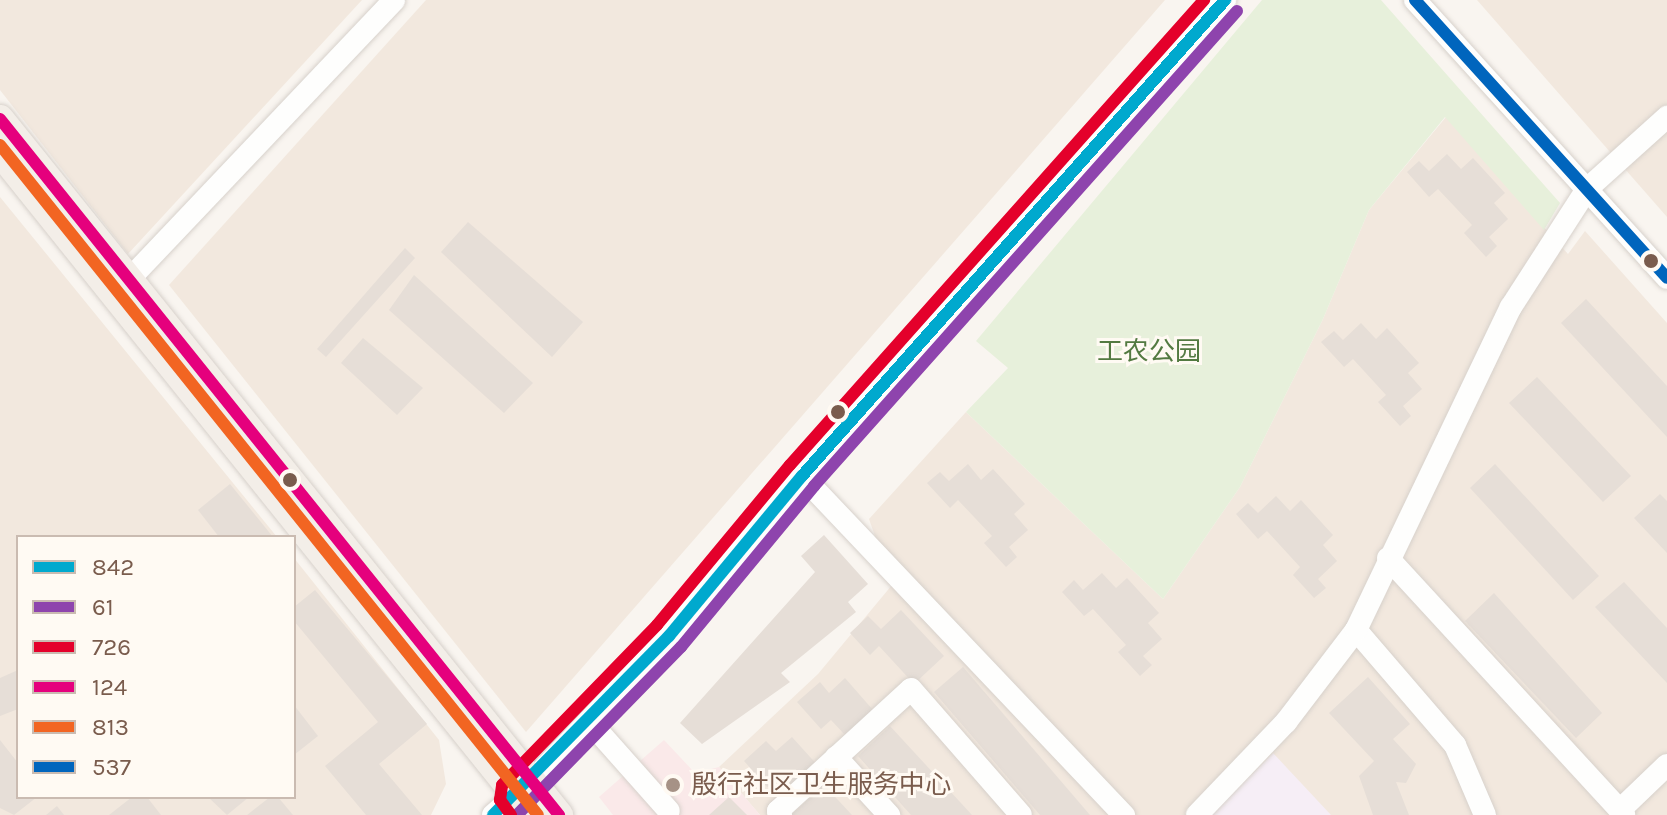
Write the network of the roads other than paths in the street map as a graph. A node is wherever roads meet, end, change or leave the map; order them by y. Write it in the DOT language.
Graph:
graph roads {
  1 [pos="394,0"];
  2 [pos="1225,0"];
  3 [pos="1415,0"];
  4 [pos="1667,117"];
  5 [pos="0,119"];
  6 [pos="0,152"];
  7 [pos="1587,189"];
  8 [pos="1667,278"];
  9 [pos="123,287"];
  10 [pos="802,476"];
  11 [pos="1388,558"];
  12 [pos="1356,630"];
  13 [pos="589,721"];
  14 [pos="836,757"];
  15 [pos="1667,765"];
  16 [pos="526,797"];
  17 [pos="669,811"];
  18 [pos="1622,813"];
  19 [pos="493,815"];
  20 [pos="559,815"];
  21 [pos="781,815"];
  22 [pos="889,815"];
  23 [pos="1021,815"];
  24 [pos="1124,815"];
  25 [pos="1197,815"];
  26 [pos="1485,815"];
  1 -- 9 [label="street"];
  2 -- 10 [label="street"];
  3 -- 7 [label="street"];
  4 -- 7 [label="street"];
  5 -- 9 [label="main road"];
  6 -- 9 [label="main road"];
  7 -- 8 [label="street"];
  7 -- 11 [label="street"];
  9 -- 16 [label="main road"];
  10 -- 13 [label="street"];
  10 -- 24 [label="street"];
  11 -- 12 [label="street"];
  11 -- 18 [label="street"];
  12 -- 25 [label="street"];
  12 -- 26 [label="street"];
  13 -- 16 [label="street"];
  13 -- 17 [label="street"];
  14 -- 21 [label="street"];
  14 -- 22 [label="street"];
  14 -- 23 [label="street"];
  15 -- 18 [label="street"];
  16 -- 19 [label="street"];
  16 -- 20 [label="main road"];
}
